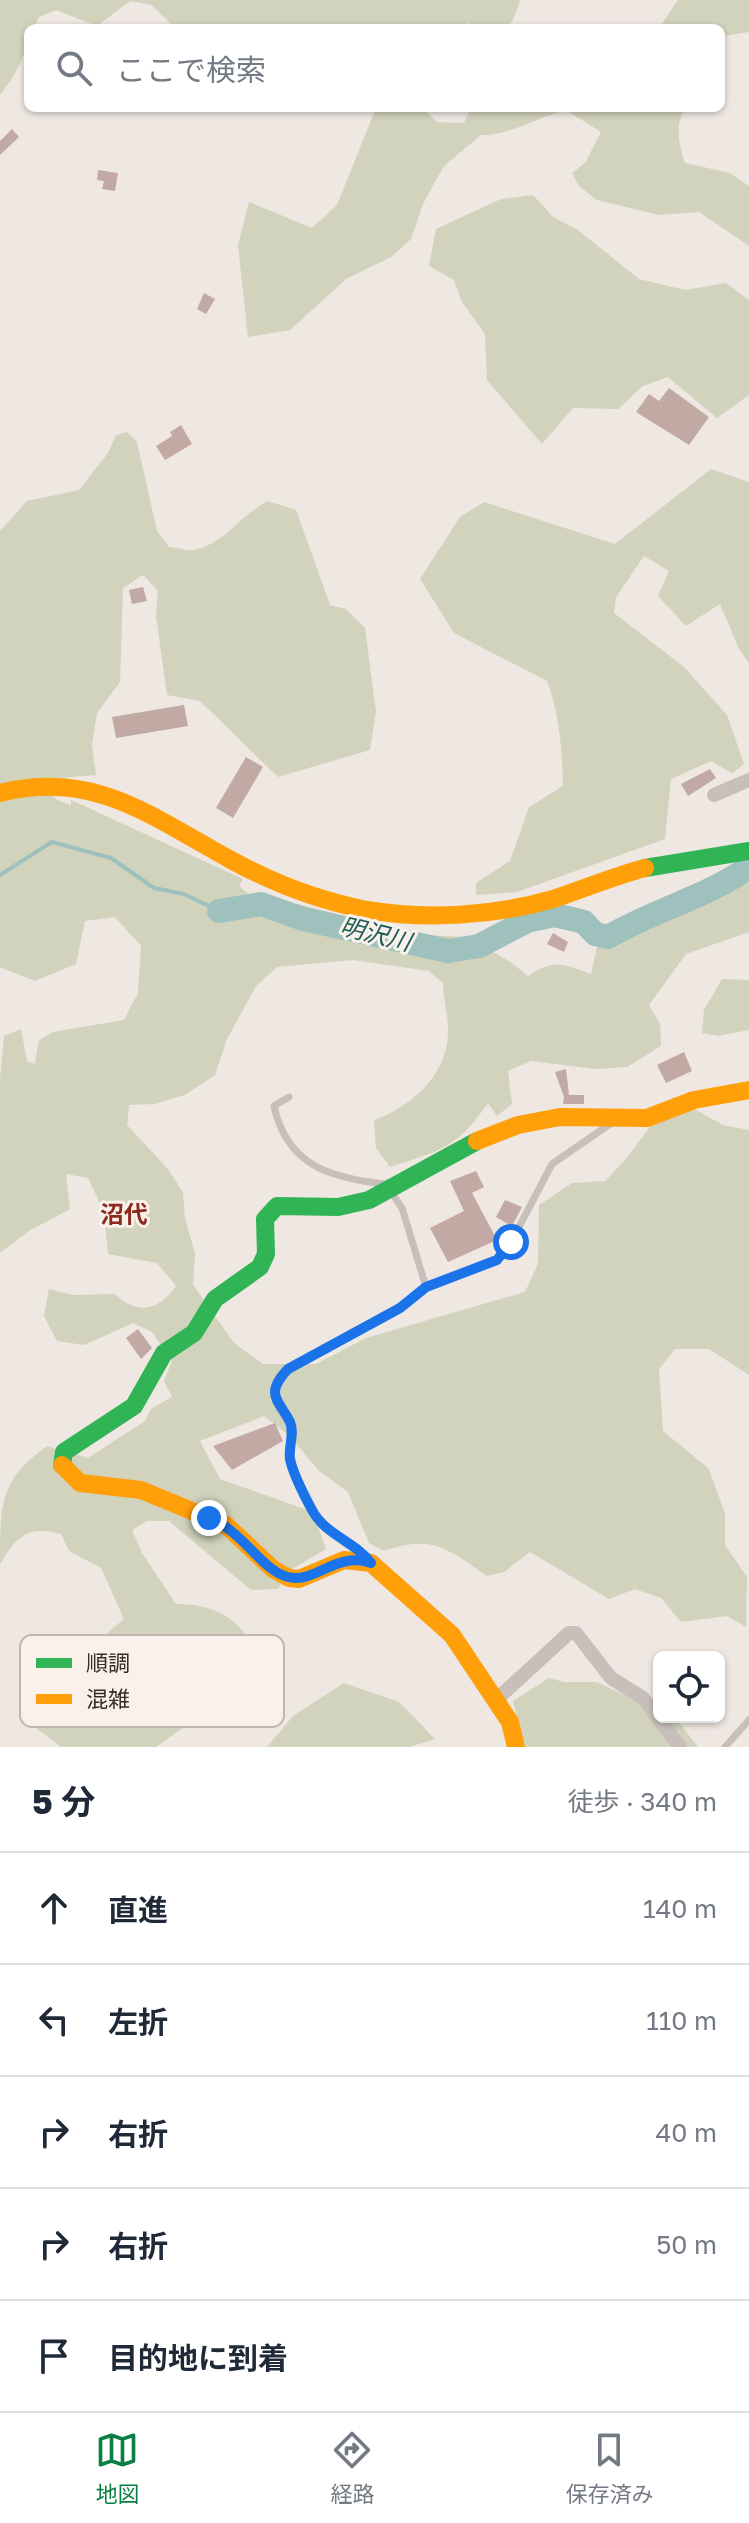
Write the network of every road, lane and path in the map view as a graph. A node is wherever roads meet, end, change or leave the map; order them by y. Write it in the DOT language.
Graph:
graph roads {
  1 [pos="749,780"];
  2 [pos="0,793"];
  3 [pos="714,795"];
  4 [pos="749,851"];
  5 [pos="749,1090"];
  6 [pos="289,1097"];
  7 [pos="618,1118"];
  8 [pos="394,1188"];
  9 [pos="426,1287"];
  10 [pos="371,1563"];
  11 [pos="497,1699"];
  12 [pos="749,1720"];
  13 [pos="516,1747"];
  14 [pos="680,1747"];
  15 [pos="725,1747"];
  1 -- 3 [label="street"];
  2 -- 4 [label="street"];
  5 -- 7 [label="street"];
  6 -- 8 [label="lane"];
  7 -- 8 [label="street"];
  7 -- 9 [label="lane"];
  8 -- 9 [label="lane"];
  8 -- 10 [label="street"];
  9 -- 10 [label="lane"];
  10 -- 11 [label="street"];
  11 -- 13 [label="street"];
  11 -- 14 [label="street"];
  12 -- 15 [label="lane"];
}
